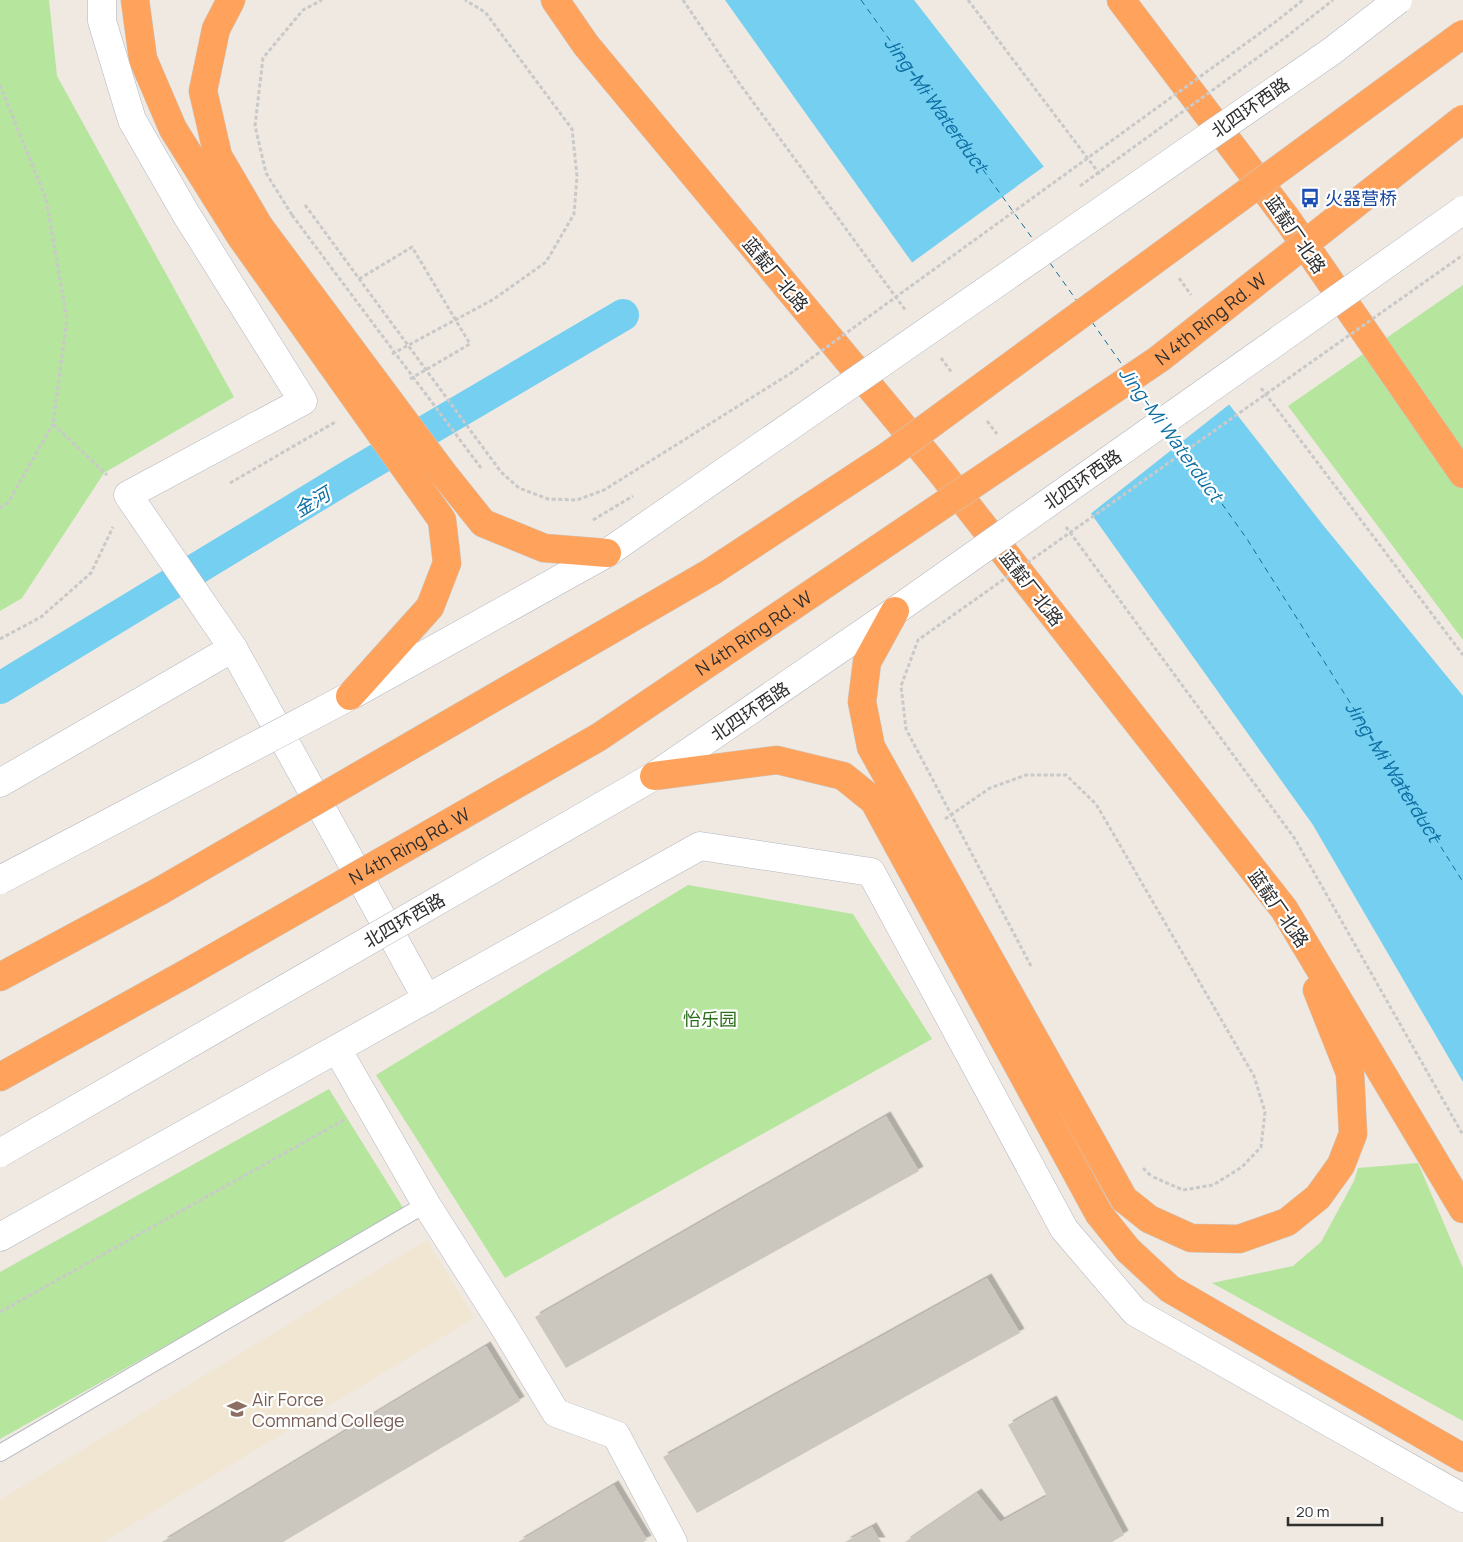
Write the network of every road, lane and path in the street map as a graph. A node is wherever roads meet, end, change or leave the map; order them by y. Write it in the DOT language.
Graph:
graph roads {
  1 [pos="102,0"];
  2 [pos="135,0"];
  3 [pos="231,0"];
  4 [pos="322,0"];
  5 [pos="465,0"];
  6 [pos="534,0"];
  7 [pos="555,0"];
  8 [pos="683,0"];
  9 [pos="1121,0"];
  10 [pos="1303,0"];
  11 [pos="1333,0"];
  12 [pos="1398,0"];
  13 [pos="1463,34"];
  14 [pos="586,45"];
  15 [pos="0,85"];
  16 [pos="1463,119"];
  17 [pos="1076,189"];
  18 [pos="305,205"];
  19 [pos="1463,210"];
  20 [pos="250,232"];
  21 [pos="412,247"];
  22 [pos="1463,255"];
  23 [pos="359,279"];
  24 [pos="914,306"];
  25 [pos="936,352"];
  26 [pos="387,356"];
  27 [pos="954,376"];
  28 [pos="984,416"];
  29 [pos="53,424"];
  30 [pos="1001,440"];
  31 [pos="484,473"];
  32 [pos="1463,474"];
  33 [pos="637,493"];
  34 [pos="128,495"];
  35 [pos="0,508"];
  36 [pos="587,520"];
  37 [pos="1060,520"];
  38 [pos="607,552"];
  39 [pos="896,612"];
  40 [pos="0,639"];
  41 [pos="233,648"];
  42 [pos="350,696"];
  43 [pos="654,776"];
  44 [pos="0,783"];
  45 [pos="942,821"];
  46 [pos="0,880"];
  47 [pos="1284,909"];
  48 [pos="1031,967"];
  49 [pos="0,977"];
  50 [pos="427,998"];
  51 [pos="337,1049"];
  52 [pos="0,1077"];
  53 [pos="369,1106"];
  54 [pos="1463,1135"];
  55 [pos="0,1153"];
  56 [pos="1140,1164"];
  57 [pos="426,1204"];
  58 [pos="1463,1209"];
  59 [pos="0,1237"];
  60 [pos="0,1312"];
  61 [pos="0,1453"];
  62 [pos="1463,1458"];
  63 [pos="1463,1498"];
  64 [pos="673,1542"];
  1 -- 34 [label="street"];
  2 -- 20 [label="highway"];
  3 -- 20 [label="highway"];
  4 -- 31 [label="path, bridge"];
  5 -- 26 [label="path"];
  6 -- 14 [label="highway"];
  7 -- 14 [label="highway, 蓝靛厂北路"];
  8 -- 24 [label="path"];
  9 -- 32 [label="highway, 蓝靛厂北路"];
  10 -- 23 [label="path, bridge"];
  11 -- 17 [label="path, bridge"];
  12 -- 38 [label="street, 北四环西路, bridge"];
  13 -- 49 [label="highway, bridge"];
  14 -- 47 [label="highway, 蓝靛厂北路"];
  15 -- 29 [label="path"];
  16 -- 52 [label="highway, N 4th Ring Rd. W, bridge"];
  18 -- 23 [label="path, bridge"];
  19 -- 39 [label="street, 北四环西路, bridge"];
  20 -- 38 [label="highway, bridge"];
  20 -- 42 [label="highway, bridge"];
  21 -- 23 [label="path"];
  22 -- 48 [label="path, bridge"];
  25 -- 27 [label="path"];
  28 -- 30 [label="path"];
  29 -- 34 [label="path"];
  29 -- 35 [label="path"];
  33 -- 36 [label="path, bridge"];
  34 -- 40 [label="path"];
  34 -- 41 [label="street"];
  37 -- 54 [label="path"];
  38 -- 42 [label="street, 北四环西路, bridge"];
  39 -- 43 [label="street, 北四环西路, bridge"];
  39 -- 47 [label="highway, bridge"];
  41 -- 44 [label="street"];
  41 -- 50 [label="street"];
  42 -- 46 [label="street, 北四环西路, bridge"];
  43 -- 55 [label="street, 北四环西路, bridge"];
  43 -- 62 [label="highway, bridge"];
  45 -- 56 [label="path, bridge"];
  47 -- 58 [label="highway, 蓝靛厂北路"];
  50 -- 51 [label="street"];
  50 -- 63 [label="street"];
  51 -- 53 [label="street"];
  51 -- 59 [label="street"];
  53 -- 57 [label="street"];
  53 -- 60 [label="path"];
  57 -- 61 [label="lane"];
  57 -- 64 [label="street"];
}
